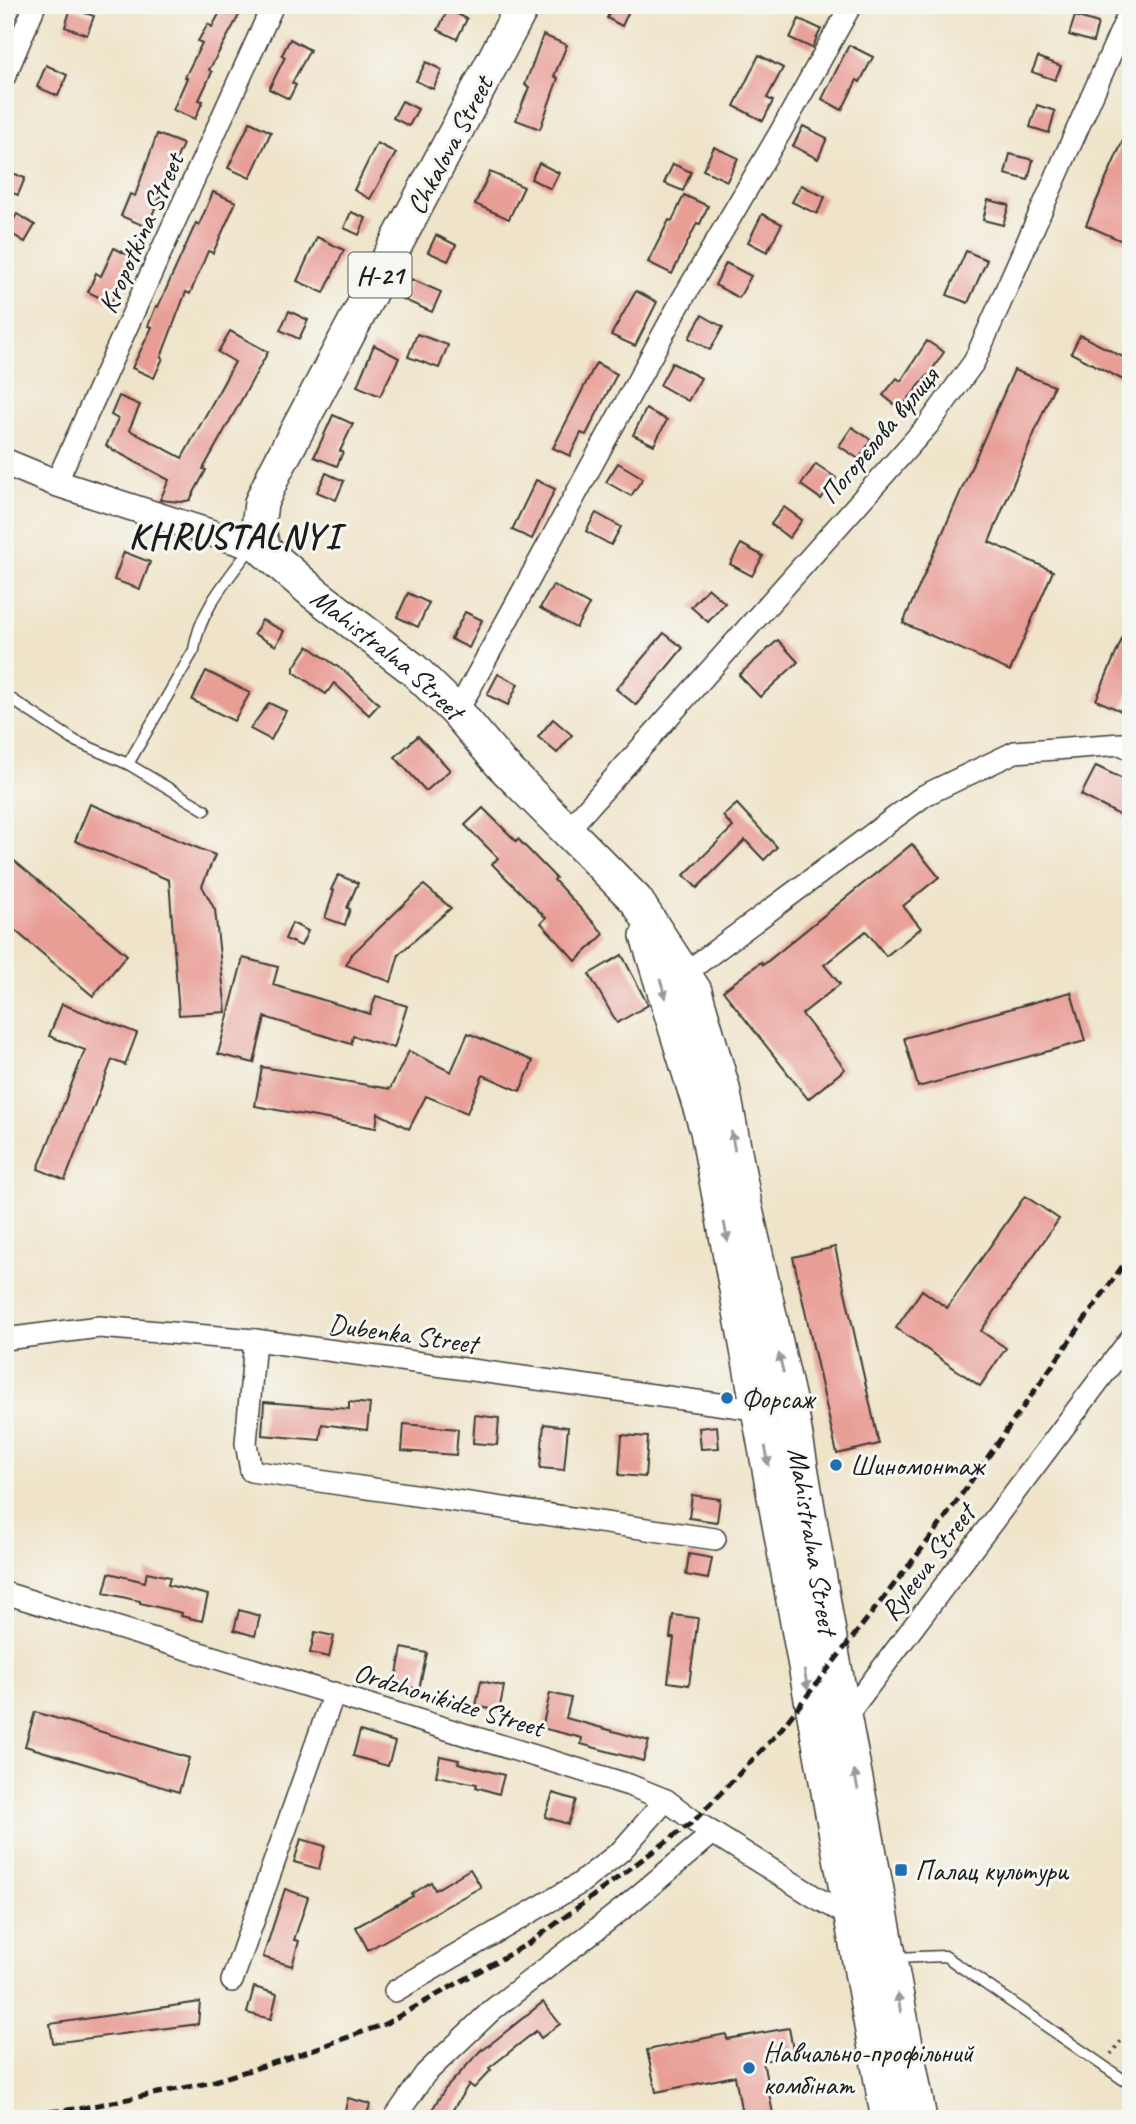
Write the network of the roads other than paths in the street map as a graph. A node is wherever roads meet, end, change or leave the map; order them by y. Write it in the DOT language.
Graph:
graph roads {
  1 [pos="35,5"];
  2 [pos="274,5"];
  3 [pos="523,5"];
  4 [pos="851,5"];
  5 [pos="1131,8"];
  6 [pos="5,76"];
  7 [pos="5,462"];
  8 [pos="56,483"];
  9 [pos="258,548"];
  10 [pos="5,695"];
  11 [pos="457,712"];
  12 [pos="1131,749"];
  13 [pos="128,764"];
  14 [pos="205,810"];
  15 [pos="567,831"];
  16 [pos="636,900"];
  17 [pos="684,974"];
  18 [pos="1131,1338"];
  19 [pos="5,1339"];
  20 [pos="255,1340"];
  21 [pos="759,1411"];
  22 [pos="792,1413"];
  23 [pos="715,1539"];
  24 [pos="5,1592"];
  25 [pos="334,1693"];
  26 [pos="844,1719"];
  27 [pos="666,1800"];
  28 [pos="713,1833"];
  29 [pos="850,1916"];
  30 [pos="891,1958"];
  31 [pos="232,1980"];
  32 [pos="395,1992"];
  33 [pos="1131,2085"];
  34 [pos="394,2119"];
  35 [pos="888,2119"];
  36 [pos="920,2119"];
  1 -- 6 [label="street"];
  2 -- 8 [label="street, Kropotkina Street"];
  3 -- 9 [label="main road, Chkalova Street / Н-21"];
  4 -- 11 [label="street"];
  5 -- 15 [label="street, Погорєлова вулиця"];
  7 -- 8 [label="street, Mahistralna Street"];
  8 -- 9 [label="street, Mahistralna Street"];
  9 -- 11 [label="main road, Mahistralna Street"];
  9 -- 13 [label="lane"];
  10 -- 13 [label="lane"];
  11 -- 15 [label="main road, Mahistralna Street"];
  12 -- 17 [label="street"];
  13 -- 14 [label="lane"];
  15 -- 16 [label="main road, Mahistralna Street"];
  16 -- 17 [label="main road, Mahistralna Street"];
  16 -- 21 [label="main road, Mahistralna Street, one-way"];
  22 -- 17 [label="main road, Mahistralna Street, one-way"];
  18 -- 26 [label="street, Ryleeva Street"];
  19 -- 20 [label="street, Dubenka Street"];
  20 -- 21 [label="street, Dubenka Street"];
  20 -- 23 [label="street"];
  21 -- 22 [label="street, Dubenka Street"];
  21 -- 29 [label="main road, Mahistralna Street, one-way"];
  22 -- 26 [label="main road, Mahistralna Street"];
  24 -- 25 [label="street, Ordzhonikidze Street"];
  25 -- 27 [label="street, Ordzhonikidze Street"];
  25 -- 31 [label="street"];
  30 -- 26 [label="main road, Mahistralna Street, one-way"];
  27 -- 28 [label="street, Ordzhonikidze Street"];
  27 -- 32 [label="street"];
  28 -- 29 [label="street, Ordzhonikidze Street"];
  28 -- 34 [label="street"];
  29 -- 35 [label="main road, Mahistralna Street"];
  30 -- 33 [label="lane"];
  36 -- 30 [label="main road, Mahistralna Street, one-way"];
}
